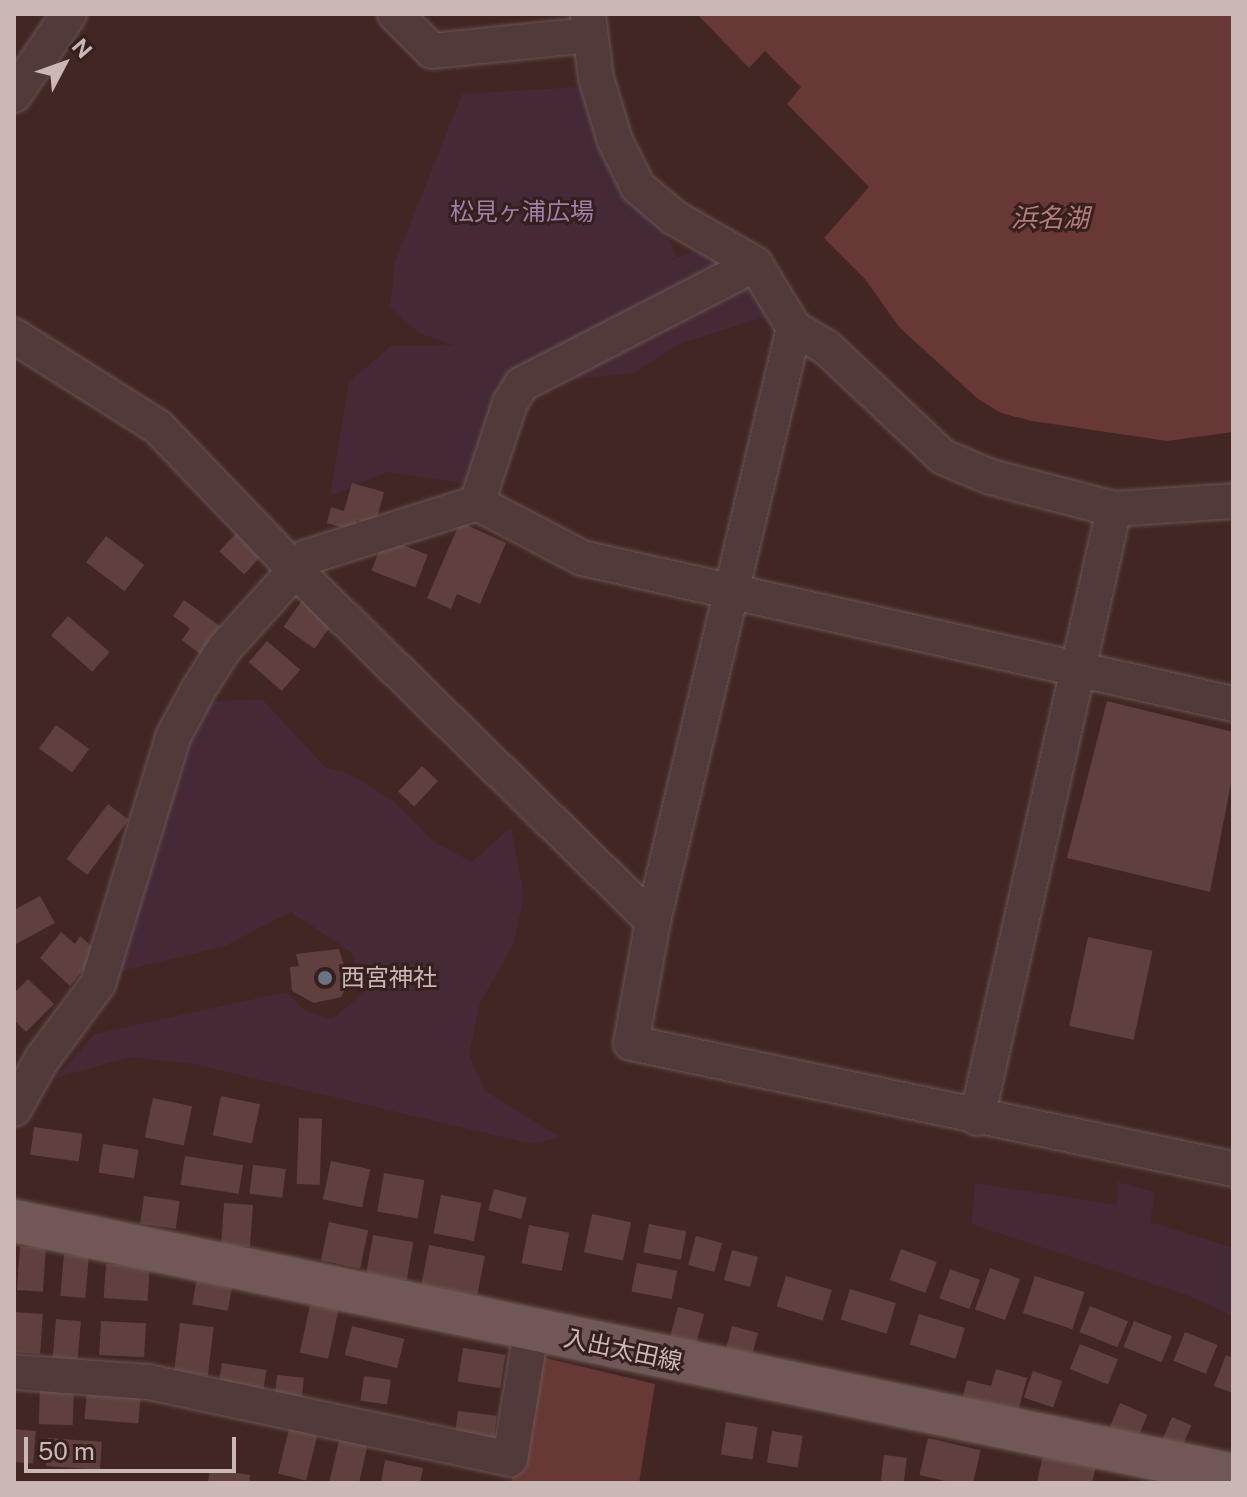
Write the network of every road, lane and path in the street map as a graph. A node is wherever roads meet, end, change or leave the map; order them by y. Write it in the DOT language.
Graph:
graph roads {
  1 [pos="69,14"];
  2 [pos="395,14"];
  3 [pos="588,25"];
  4 [pos="14,95"];
  5 [pos="755,264"];
  6 [pos="794,328"];
  7 [pos="14,336"];
  8 [pos="1233,501"];
  9 [pos="477,503"];
  10 [pos="1114,509"];
  11 [pos="293,568"];
  12 [pos="730,594"];
  13 [pos="1077,671"];
  14 [pos="1233,704"];
  15 [pos="653,921"];
  16 [pos="14,1109"];
  17 [pos="977,1118"];
  18 [pos="1233,1169"];
  19 [pos="14,1221"];
  20 [pos="531,1332"];
  21 [pos="14,1372"];
  22 [pos="1233,1475"];
  1 -- 4 [label="street"];
  2 -- 3 [label="street"];
  3 -- 5 [label="street"];
  5 -- 6 [label="street"];
  5 -- 9 [label="street"];
  6 -- 10 [label="street"];
  6 -- 12 [label="street"];
  7 -- 11 [label="street"];
  8 -- 10 [label="street"];
  9 -- 11 [label="street"];
  9 -- 12 [label="street"];
  10 -- 13 [label="street"];
  11 -- 15 [label="street"];
  11 -- 16 [label="street"];
  12 -- 13 [label="street"];
  12 -- 15 [label="street"];
  13 -- 14 [label="street"];
  13 -- 17 [label="street"];
  15 -- 17 [label="street"];
  17 -- 18 [label="street"];
  19 -- 20 [label="main road, 入出太田線"];
  20 -- 21 [label="street"];
  20 -- 22 [label="main road, 入出太田線"];
}
